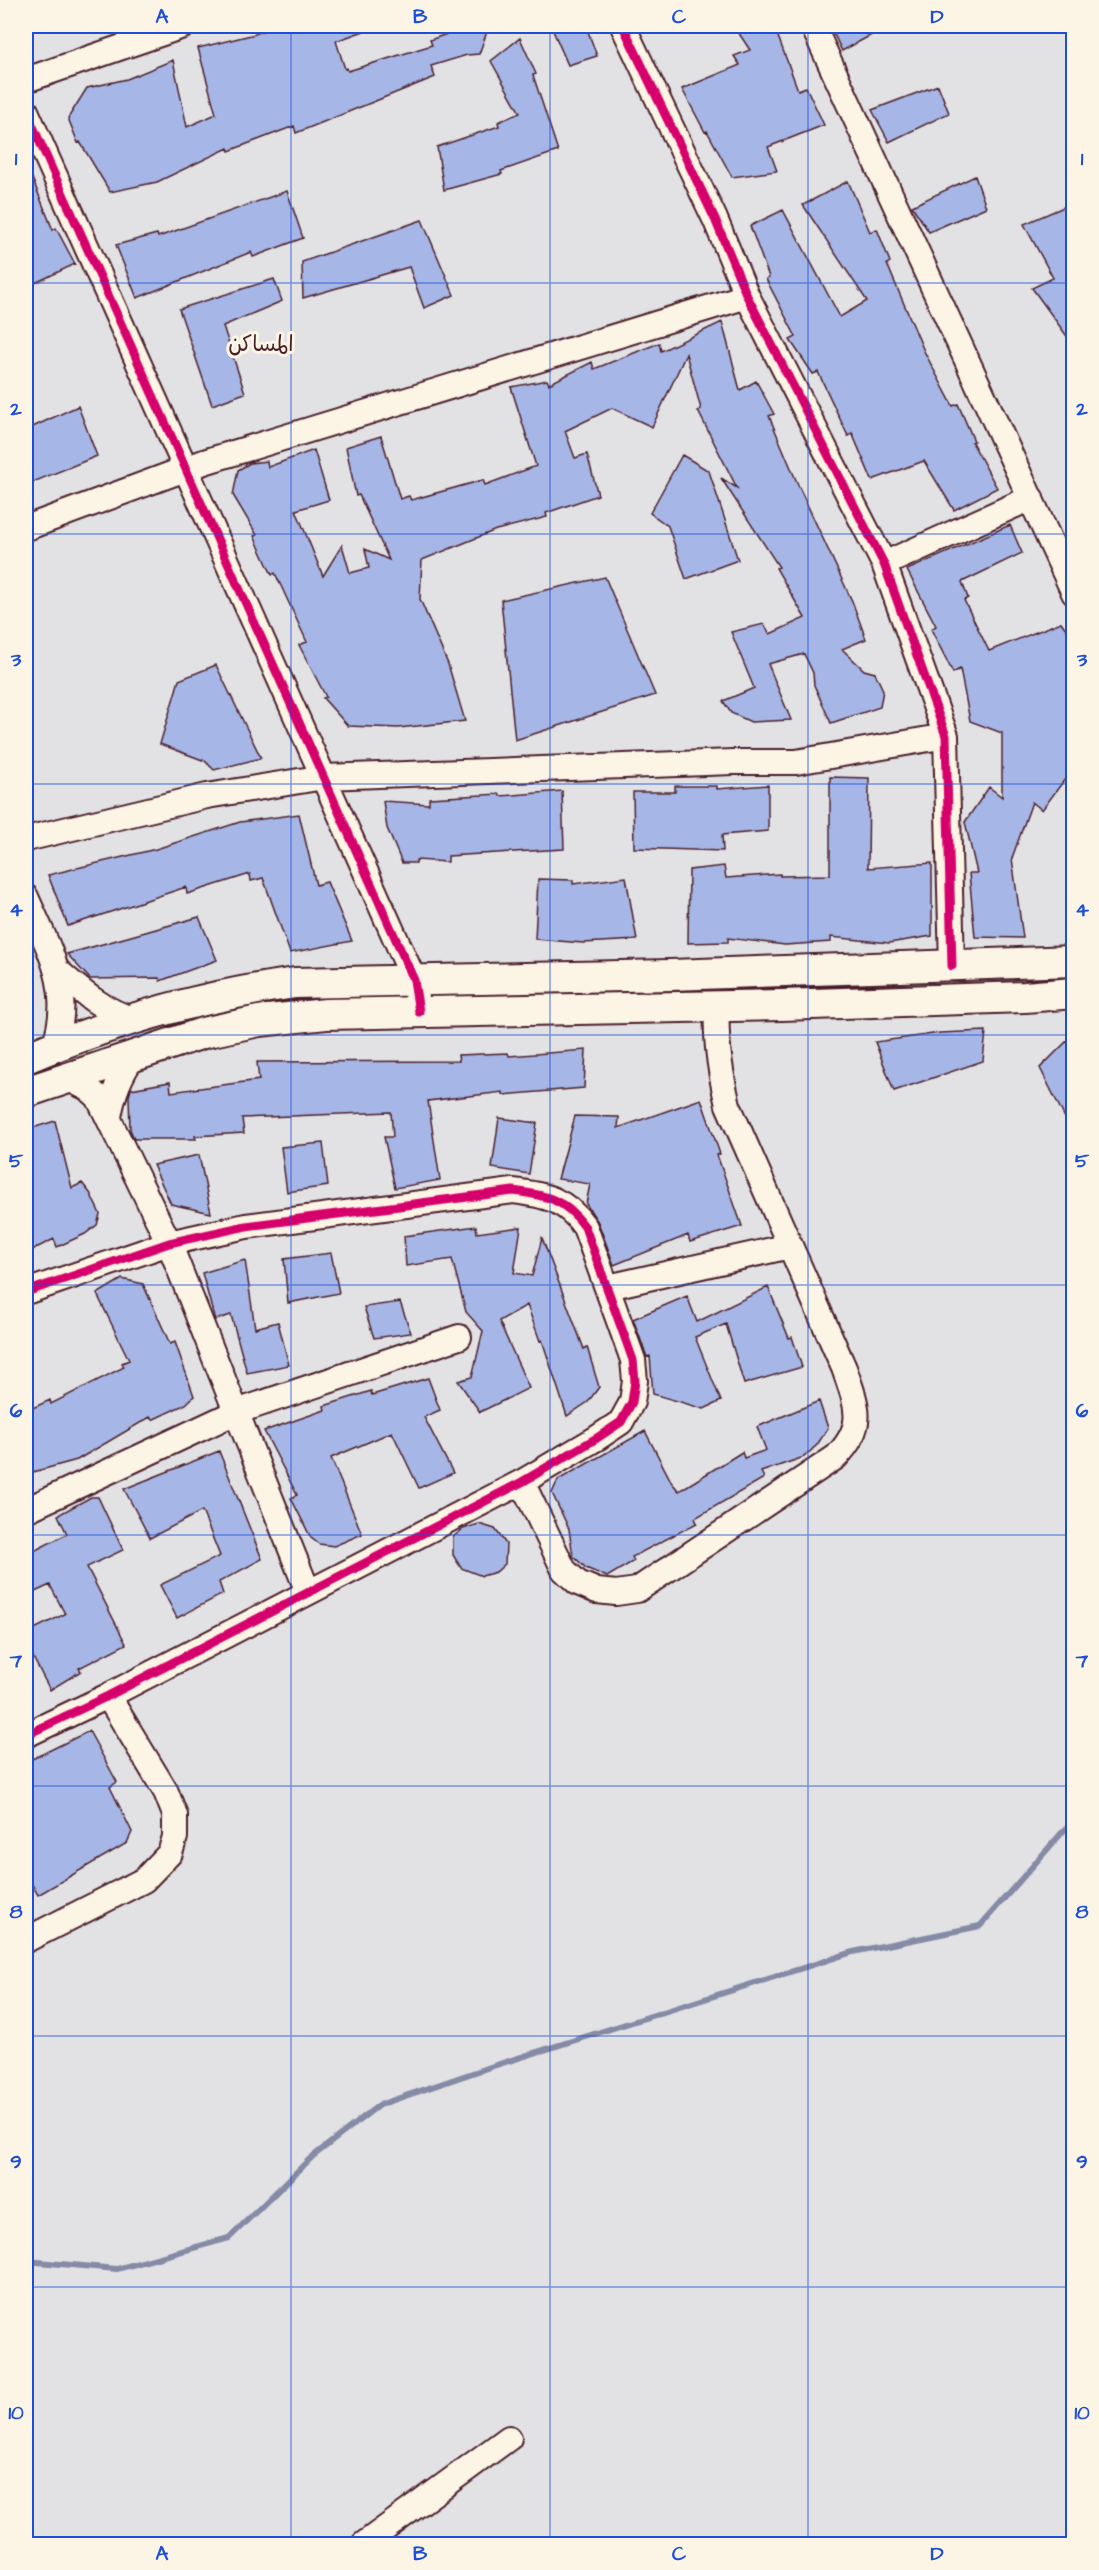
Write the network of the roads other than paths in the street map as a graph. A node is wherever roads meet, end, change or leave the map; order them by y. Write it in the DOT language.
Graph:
graph roads {
  1 [pos="183,26"];
  2 [pos="623,26"];
  3 [pos="813,26"];
  4 [pos="26,80"];
  5 [pos="26,111"];
  6 [pos="747,296"];
  7 [pos="186,469"];
  8 [pos="1030,498"];
  9 [pos="26,528"];
  10 [pos="884,564"];
  11 [pos="1074,593"];
  12 [pos="946,736"];
  13 [pos="324,777"];
  14 [pos="26,840"];
  15 [pos="26,897"];
  16 [pos="1074,961"];
  17 [pos="952,966"];
  18 [pos="59,972"];
  19 [pos="414,980"];
  20 [pos="1074,993"];
  21 [pos="717,1007"];
  22 [pos="419,1012"];
  23 [pos="135,1020"];
  24 [pos="54,1046"];
  25 [pos="134,1055"];
  26 [pos="26,1058"];
  27 [pos="67,1078"];
  28 [pos="26,1092"];
  29 [pos="109,1117"];
  30 [pos="168,1243"];
  31 [pos="790,1246"];
  32 [pos="608,1287"];
  33 [pos="26,1292"];
  34 [pos="459,1337"];
  35 [pos="236,1412"];
  36 [pos="522,1482"];
  37 [pos="26,1510"];
  38 [pos="308,1593"];
  39 [pos="108,1696"];
  40 [pos="26,1735"];
  41 [pos="26,1940"];
  42 [pos="509,2438"];
  43 [pos="364,2544"];
  1 -- 4 [label="street"];
  2 -- 6 [label="street"];
  3 -- 8 [label="street"];
  5 -- 7 [label="street"];
  6 -- 7 [label="street"];
  6 -- 10 [label="street"];
  7 -- 9 [label="street"];
  7 -- 13 [label="street"];
  8 -- 10 [label="street"];
  8 -- 11 [label="street"];
  10 -- 12 [label="street"];
  12 -- 13 [label="street"];
  12 -- 17 [label="street"];
  13 -- 14 [label="street"];
  13 -- 19 [label="street"];
  15 -- 18 [label="street"];
  16 -- 17 [label="main road"];
  17 -- 19 [label="main road"];
  18 -- 23 [label="street"];
  18 -- 24 [label="street"];
  19 -- 22 [label="street"];
  19 -- 23 [label="main road"];
  20 -- 21 [label="main road"];
  21 -- 22 [label="main road"];
  21 -- 31 [label="street"];
  22 -- 25 [label="main road"];
  23 -- 24 [label="main road"];
  24 -- 26 [label="main road"];
  25 -- 27 [label="main road"];
  25 -- 29 [label="street"];
  27 -- 28 [label="main road"];
  27 -- 29 [label="street"];
  29 -- 30 [label="street"];
  30 -- 32 [label="street"];
  30 -- 33 [label="street"];
  30 -- 35 [label="street"];
  31 -- 32 [label="street"];
  31 -- 36 [label="street"];
  32 -- 36 [label="street"];
  34 -- 35 [label="street"];
  35 -- 37 [label="street"];
  35 -- 38 [label="street"];
  36 -- 38 [label="street"];
  38 -- 39 [label="street"];
  39 -- 40 [label="street"];
  39 -- 41 [label="street"];
  42 -- 43 [label="street"];
}
